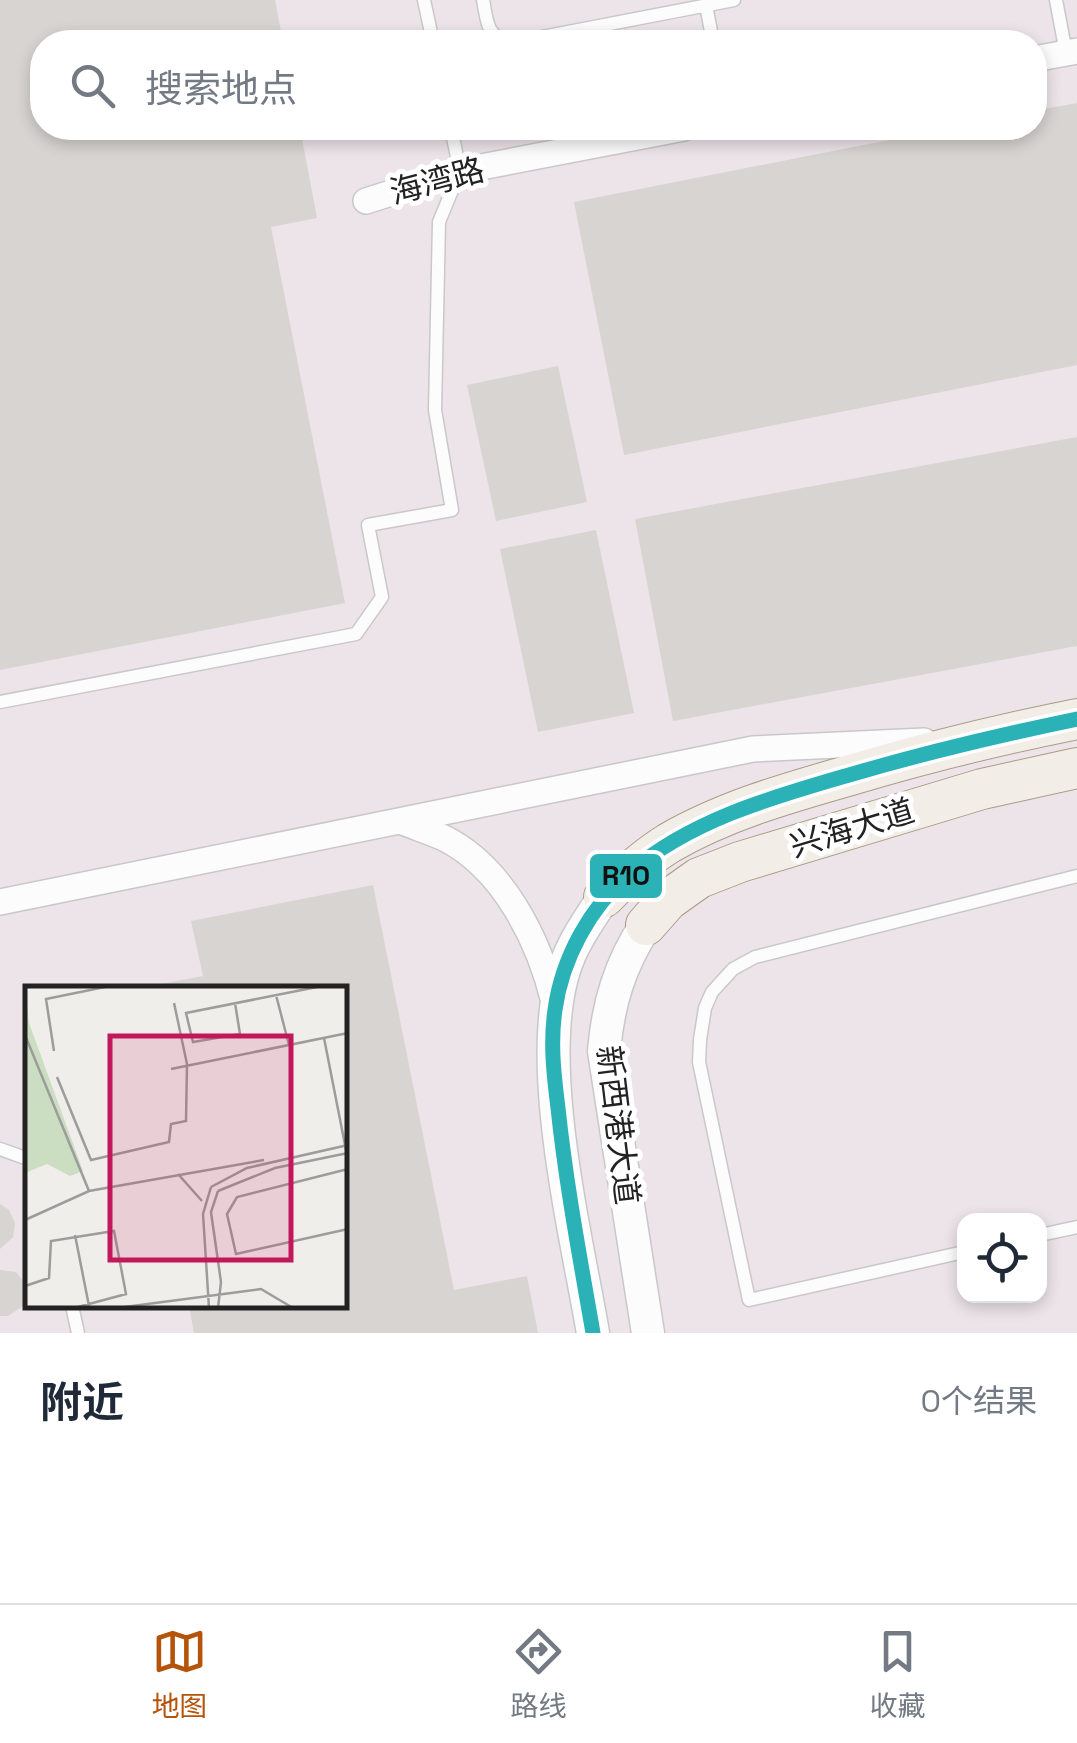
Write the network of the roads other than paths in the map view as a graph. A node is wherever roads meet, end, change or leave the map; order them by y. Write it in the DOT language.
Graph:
graph roads {
  1 [pos="424,0"];
  2 [pos="482,0"];
  3 [pos="734,0"];
  4 [pos="1056,0"];
  5 [pos="706,6"];
  6 [pos="430,30"];
  7 [pos="489,30"];
  8 [pos="579,30"];
  9 [pos="711,30"];
  10 [pos="1072,52"];
  11 [pos="1047,57"];
  12 [pos="454,140"];
  13 [pos="621,140"];
  14 [pos="460,171"];
  15 [pos="366,201"];
  16 [pos="0,702"];
  17 [pos="1077,718"];
  18 [pos="988,737"];
  19 [pos="1077,768"];
  20 [pos="400,821"];
  21 [pos="1077,876"];
  22 [pos="604,897"];
  23 [pos="0,902"];
  24 [pos="646,925"];
  25 [pos="556,1006"];
  26 [pos="0,1149"];
  27 [pos="25,1159"];
  28 [pos="1077,1227"];
  29 [pos="1047,1233"];
  30 [pos="957,1254"];
  31 [pos="72,1308"];
  32 [pos="78,1333"];
  33 [pos="593,1333"];
  34 [pos="648,1333"];
  1 -- 6 [label="lane"];
  2 -- 7 [label="lane"];
  3 -- 5 [label="lane"];
  4 -- 10 [label="lane"];
  5 -- 8 [label="lane"];
  5 -- 9 [label="lane"];
  10 -- 11 [label="street"];
  12 -- 14 [label="lane"];
  13 -- 14 [label="street, 海湾路"];
  14 -- 15 [label="street, 海湾路"];
  14 -- 16 [label="lane"];
  17 -- 18 [label="main road, 兴海大道"];
  18 -- 20 [label="street"];
  18 -- 22 [label="main road, 兴海大道"];
  19 -- 24 [label="main road, 兴海大道"];
  20 -- 23 [label="street"];
  20 -- 25 [label="street"];
  21 -- 30 [label="lane"];
  22 -- 25 [label="street, 新西港大道"];
  24 -- 34 [label="street, 新西港大道"];
  25 -- 33 [label="street, 新西港大道"];
  26 -- 27 [label="lane"];
  28 -- 29 [label="lane"];
  31 -- 32 [label="lane"];
}
